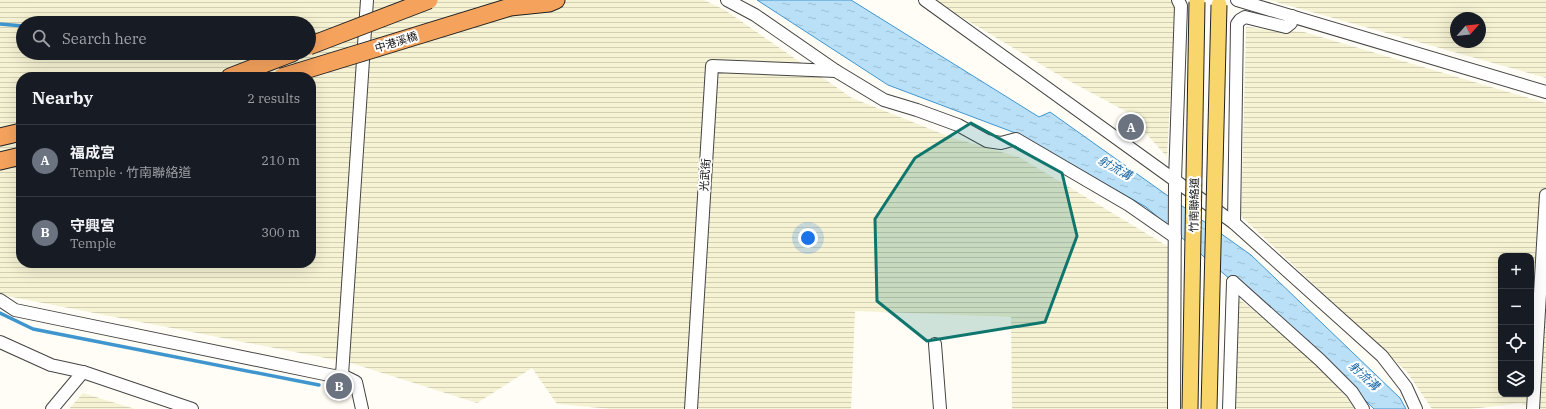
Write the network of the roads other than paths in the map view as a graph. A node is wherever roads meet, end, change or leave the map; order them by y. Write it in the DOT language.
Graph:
graph roads {
  1 [pos="367,0"];
  2 [pos="429,0"];
  3 [pos="527,0"];
  4 [pos="556,0"];
  5 [pos="728,0"];
  6 [pos="925,0"];
  7 [pos="1178,0"];
  8 [pos="1237,0"];
  9 [pos="1197,2"];
  10 [pos="1219,5"];
  11 [pos="510,7"];
  12 [pos="1292,16"];
  13 [pos="316,43"];
  14 [pos="274,60"];
  15 [pos="836,71"];
  16 [pos="243,72"];
  17 [pos="298,72"];
  18 [pos="1546,92"];
  19 [pos="16,133"];
  20 [pos="0,137"];
  21 [pos="16,157"];
  22 [pos="0,161"];
  23 [pos="1175,180"];
  24 [pos="1546,195"];
  25 [pos="1234,223"];
  26 [pos="1175,237"];
  27 [pos="0,300"];
  28 [pos="0,342"];
  29 [pos="936,344"];
  30 [pos="83,372"];
  31 [pos="342,375"];
  32 [pos="52,409"];
  33 [pos="192,409"];
  34 [pos="362,409"];
  35 [pos="691,409"];
  36 [pos="940,409"];
  37 [pos="1174,409"];
  38 [pos="1190,409"];
  39 [pos="1209,409"];
  40 [pos="1228,409"];
  41 [pos="1363,409"];
  42 [pos="1416,409"];
  43 [pos="1533,409"];
  1 -- 31 [label="street"];
  2 -- 13 [label="highway, bridge"];
  3 -- 11 [label="highway"];
  4 -- 11 [label="highway"];
  5 -- 15 [label="street"];
  6 -- 23 [label="street"];
  7 -- 23 [label="street"];
  8 -- 12 [label="street"];
  9 -- 38 [label="main road, 竹南聯絡道, bridge"];
  10 -- 39 [label="main road, 竹南聯絡道, bridge"];
  11 -- 17 [label="highway, 中港溪橋, bridge"];
  12 -- 18 [label="street"];
  12 -- 25 [label="street"];
  14 -- 16 [label="highway"];
  15 -- 26 [label="street"];
  15 -- 35 [label="street, 光武街"];
  19 -- 20 [label="highway"];
  21 -- 22 [label="highway"];
  23 -- 25 [label="street"];
  23 -- 26 [label="street"];
  24 -- 43 [label="street"];
  25 -- 42 [label="street"];
  26 -- 37 [label="street"];
  27 -- 31 [label="street"];
  28 -- 30 [label="street"];
  29 -- 36 [label="street"];
  30 -- 32 [label="street"];
  30 -- 33 [label="street"];
  31 -- 34 [label="street"];
  40 -- 41 [label="street"];
}
